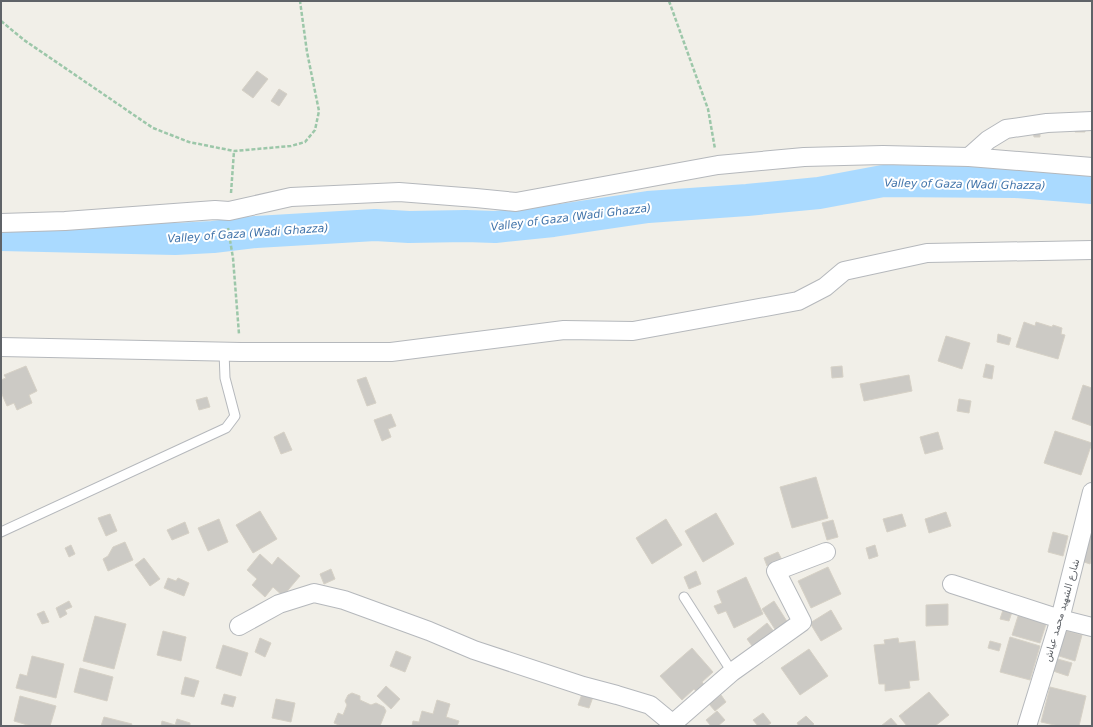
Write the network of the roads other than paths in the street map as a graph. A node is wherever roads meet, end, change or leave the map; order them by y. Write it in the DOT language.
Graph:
graph roads {
  1 [pos="1092,122"];
  2 [pos="969,157"];
  3 [pos="1092,166"];
  4 [pos="1,223"];
  5 [pos="1092,250"];
  6 [pos="1,347"];
  7 [pos="224,352"];
  8 [pos="1092,492"];
  9 [pos="1090,510"];
  10 [pos="1,532"];
  11 [pos="826,552"];
  12 [pos="952,584"];
  13 [pos="684,597"];
  14 [pos="1060,619"];
  15 [pos="239,626"];
  16 [pos="1092,627"];
  17 [pos="732,672"];
  18 [pos="672,725"];
  19 [pos="1027,726"];
  1 -- 2 [label="street"];
  2 -- 3 [label="street"];
  2 -- 4 [label="street"];
  5 -- 7 [label="street"];
  6 -- 7 [label="street"];
  7 -- 10 [label="lane"];
  8 -- 9 [label="street, شارع الشهيد محمد عياش"];
  9 -- 14 [label="street, شارع الشهيد محمد عياش"];
  11 -- 17 [label="street"];
  12 -- 14 [label="street"];
  13 -- 17 [label="lane"];
  14 -- 16 [label="street"];
  14 -- 19 [label="street, شارع الشهيد محمد عياش"];
  15 -- 18 [label="street"];
  17 -- 18 [label="street"];
}
